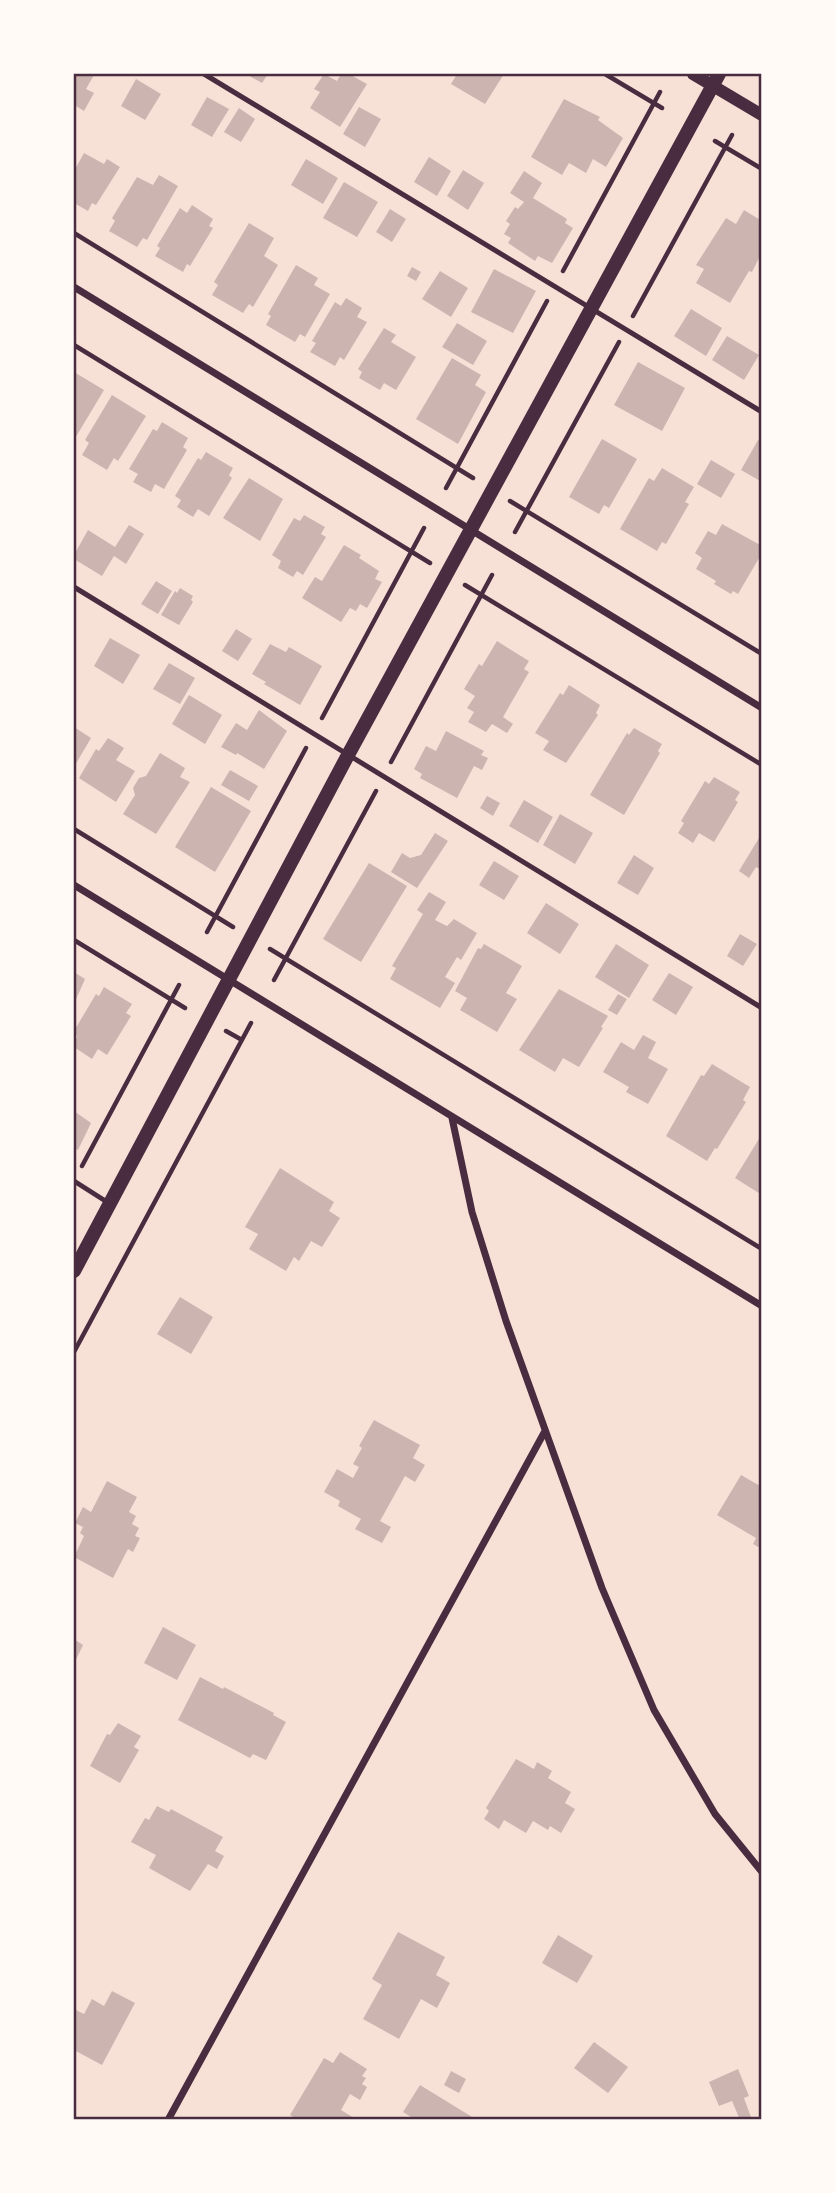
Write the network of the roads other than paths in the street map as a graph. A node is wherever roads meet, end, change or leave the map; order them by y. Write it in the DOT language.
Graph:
graph roads {
  1 [pos="204,74"];
  2 [pos="693,74"];
  3 [pos="716,79"];
  4 [pos="761,115"];
  5 [pos="74,287"];
  6 [pos="590,308"];
  7 [pos="761,412"];
  8 [pos="471,530"];
  9 [pos="74,587"];
  10 [pos="761,708"];
  11 [pos="348,755"];
  12 [pos="74,885"];
  13 [pos="228,980"];
  14 [pos="761,1008"];
  15 [pos="452,1118"];
  16 [pos="74,1181"];
  17 [pos="110,1203"];
  18 [pos="74,1271"];
  19 [pos="761,1306"];
  20 [pos="545,1431"];
  21 [pos="761,1872"];
  22 [pos="167,2119"];
  1 -- 6 [label="lane"];
  2 -- 3 [label="street"];
  3 -- 4 [label="street"];
  3 -- 6 [label="main road"];
  5 -- 8 [label="street"];
  6 -- 7 [label="lane"];
  6 -- 8 [label="main road"];
  8 -- 10 [label="street"];
  8 -- 11 [label="main road"];
  9 -- 11 [label="lane"];
  11 -- 13 [label="main road"];
  11 -- 14 [label="lane"];
  12 -- 13 [label="street"];
  13 -- 15 [label="street"];
  13 -- 17 [label="main road"];
  15 -- 19 [label="street"];
  15 -- 20 [label="street"];
  16 -- 17 [label="lane"];
  17 -- 18 [label="main road"];
  20 -- 21 [label="street"];
  20 -- 22 [label="street"];
}
